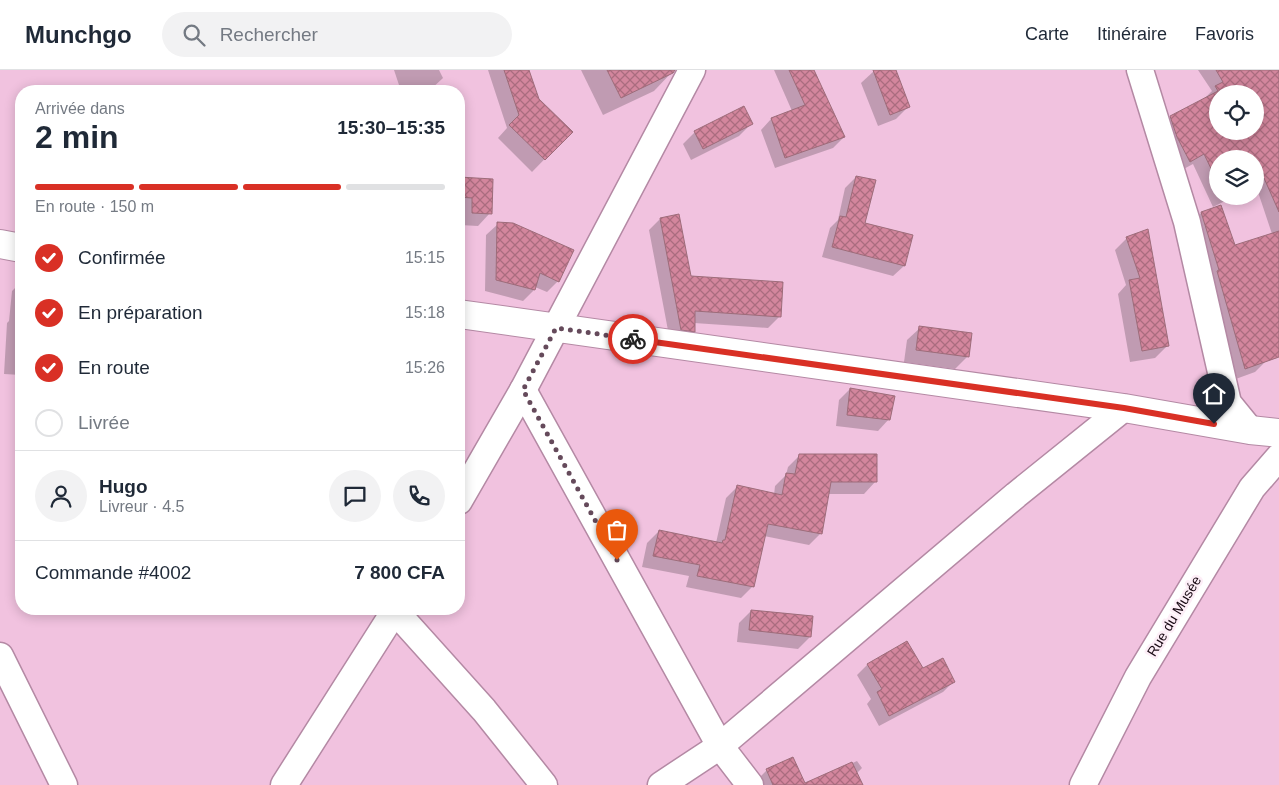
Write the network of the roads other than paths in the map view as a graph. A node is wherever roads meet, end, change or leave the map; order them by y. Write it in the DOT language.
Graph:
graph roads {
  1 [pos="692,70"];
  2 [pos="1140,70"];
  3 [pos="0,244"];
  4 [pos="15,247"];
  5 [pos="465,315"];
  6 [pos="556,328"];
  7 [pos="523,390"];
  8 [pos="1124,408"];
  9 [pos="1250,430"];
  10 [pos="1279,433"];
  11 [pos="1279,457"];
  12 [pos="465,491"];
  13 [pos="393,615"];
  14 [pos="400,615"];
  15 [pos="0,656"];
  16 [pos="720,746"];
  17 [pos="64,785"];
  18 [pos="284,785"];
  19 [pos="544,785"];
  20 [pos="661,785"];
  21 [pos="750,785"];
  22 [pos="1084,785"];
  1 -- 6 [label="street"];
  2 -- 9 [label="street"];
  3 -- 4 [label="street"];
  5 -- 6 [label="street"];
  6 -- 7 [label="street"];
  6 -- 8 [label="street"];
  7 -- 12 [label="street"];
  7 -- 16 [label="street"];
  8 -- 9 [label="street"];
  8 -- 16 [label="street"];
  9 -- 10 [label="street"];
  11 -- 22 [label="street, Rue du Musée"];
  13 -- 18 [label="street"];
  14 -- 19 [label="street"];
  15 -- 17 [label="street"];
  16 -- 20 [label="street"];
  16 -- 21 [label="street"];
}
